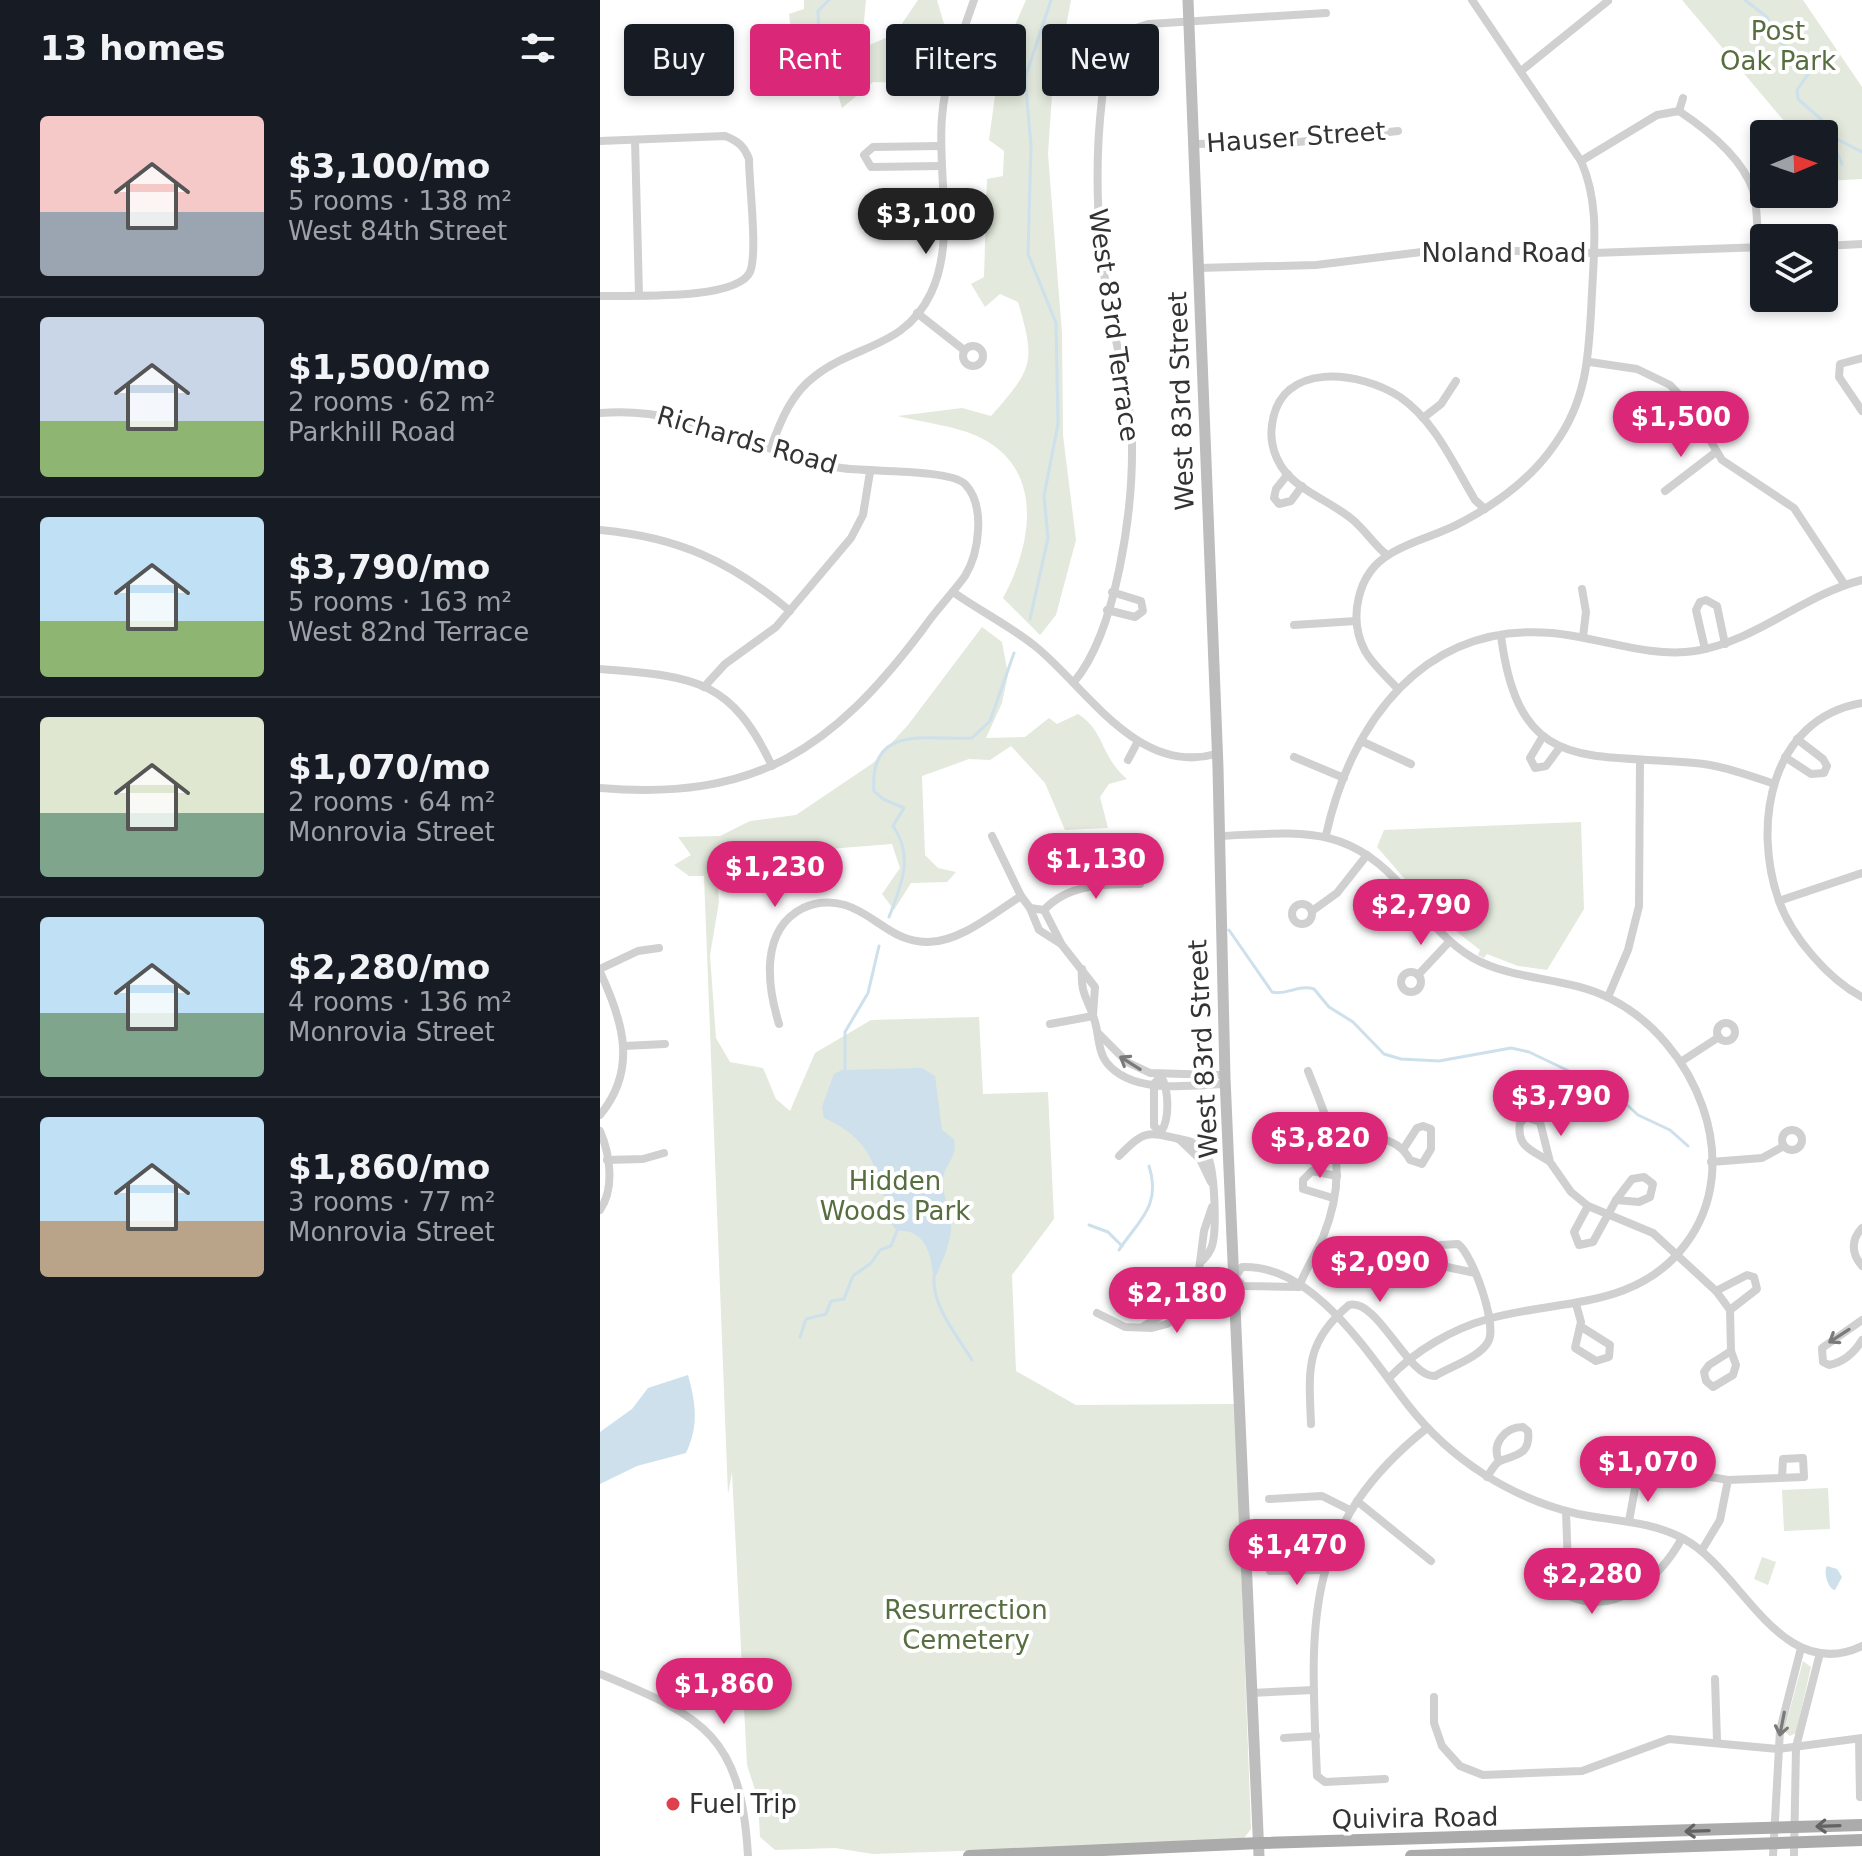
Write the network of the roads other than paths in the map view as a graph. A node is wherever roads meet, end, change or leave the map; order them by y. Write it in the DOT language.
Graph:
graph roads {
  1 [pos="974,0"];
  2 [pos="1188,0"];
  3 [pos="1472,0"];
  4 [pos="1608,1"];
  5 [pos="1326,13"];
  6 [pos="1189,21"];
  7 [pos="1521,71"];
  8 [pos="1683,98"];
  9 [pos="1679,111"];
  10 [pos="1398,131"];
  11 [pos="635,140"];
  12 [pos="600,141"];
  13 [pos="1193,144"];
  14 [pos="940,146"];
  15 [pos="1581,161"];
  16 [pos="940,166"];
  17 [pos="1758,224"];
  18 [pos="1862,244"];
  19 [pos="1838,245"];
  20 [pos="1750,248"];
  21 [pos="1593,253"];
  22 [pos="1198,268"];
  23 [pos="639,295"];
  24 [pos="600,296"];
  25 [pos="917,313"];
  26 [pos="964,350"];
  27 [pos="1862,358"];
  28 [pos="1590,362"];
  29 [pos="1456,381"];
  30 [pos="1862,411"];
  31 [pos="600,413"];
  32 [pos="1423,418"];
  33 [pos="771,447"];
  34 [pos="1716,452"];
  35 [pos="870,472"];
  36 [pos="1288,474"];
  37 [pos="1302,486"];
  38 [pos="1665,491"];
  39 [pos="1485,509"];
  40 [pos="600,530"];
  41 [pos="1387,555"];
  42 [pos="1862,580"];
  43 [pos="1845,585"];
  44 [pos="1582,589"];
  45 [pos="953,592"];
  46 [pos="1112,592"];
  47 [pos="1107,610"];
  48 [pos="790,611"];
  49 [pos="1356,621"];
  50 [pos="1294,625"];
  51 [pos="1501,636"];
  52 [pos="1583,637"];
  53 [pos="1725,644"];
  54 [pos="1705,649"];
  55 [pos="600,669"];
  56 [pos="1074,682"];
  57 [pos="704,687"];
  58 [pos="1397,688"];
  59 [pos="1862,703"];
  60 [pos="1543,736"];
  61 [pos="1797,739"];
  62 [pos="1138,741"];
  63 [pos="1361,741"];
  64 [pos="1560,747"];
  65 [pos="1216,754"];
  66 [pos="1294,757"];
  67 [pos="1785,757"];
  68 [pos="1128,760"];
  69 [pos="1640,760"];
  70 [pos="1411,764"];
  71 [pos="772,766"];
  72 [pos="1344,778"];
  73 [pos="1772,783"];
  74 [pos="600,788"];
  75 [pos="1326,835"];
  76 [pos="992,836"];
  77 [pos="1219,836"];
  78 [pos="1367,855"];
  79 [pos="1862,873"];
  80 [pos="1140,884"];
  81 [pos="1021,896"];
  82 [pos="1779,901"];
  83 [pos="1030,908"];
  84 [pos="1044,910"];
  85 [pos="1312,911"];
  86 [pos="1449,942"];
  87 [pos="1062,945"];
  88 [pos="659,948"];
  89 [pos="1082,969"];
  90 [pos="600,971"];
  91 [pos="1418,975"];
  92 [pos="1608,997"];
  93 [pos="1862,997"];
  94 [pos="1093,1016"];
  95 [pos="779,1024"];
  96 [pos="1050,1024"];
  97 [pos="1098,1033"];
  98 [pos="1719,1037"];
  99 [pos="665,1044"];
  100 [pos="624,1046"];
  101 [pos="1682,1061"];
  102 [pos="1308,1071"];
  103 [pos="1161,1076"];
  104 [pos="1225,1078"];
  105 [pos="1154,1084"];
  106 [pos="1167,1086"];
  107 [pos="600,1115"];
  108 [pos="600,1131"];
  109 [pos="1161,1132"];
  110 [pos="1336,1144"];
  111 [pos="1784,1146"];
  112 [pos="1404,1148"];
  113 [pos="664,1153"];
  114 [pos="1119,1156"];
  115 [pos="607,1160"];
  116 [pos="1550,1162"];
  117 [pos="1711,1162"];
  118 [pos="1337,1176"];
  119 [pos="1333,1198"];
  120 [pos="1616,1200"];
  121 [pos="1588,1206"];
  122 [pos="600,1210"];
  123 [pos="1609,1214"];
  124 [pos="1862,1228"];
  125 [pos="1678,1253"];
  126 [pos="1862,1266"];
  127 [pos="1475,1273"];
  128 [pos="1235,1277"];
  129 [pos="1299,1287"];
  130 [pos="1716,1291"];
  131 [pos="1576,1304"];
  132 [pos="1730,1310"];
  133 [pos="1097,1313"];
  134 [pos="1337,1315"];
  135 [pos="1489,1319"];
  136 [pos="1862,1320"];
  137 [pos="1580,1326"];
  138 [pos="1862,1340"];
  139 [pos="1731,1351"];
  140 [pos="1410,1360"];
  141 [pos="1390,1377"];
  142 [pos="1311,1424"];
  143 [pos="1427,1428"];
  144 [pos="1499,1461"];
  145 [pos="1699,1475"];
  146 [pos="1487,1477"];
  147 [pos="1782,1478"];
  148 [pos="1728,1480"];
  149 [pos="1635,1482"];
  150 [pos="1269,1499"];
  151 [pos="1357,1501"];
  152 [pos="1350,1510"];
  153 [pos="1566,1511"];
  154 [pos="1629,1521"];
  155 [pos="1682,1538"];
  156 [pos="1702,1550"];
  157 [pos="1431,1561"];
  158 [pos="1323,1570"];
  159 [pos="1270,1571"];
  160 [pos="1862,1646"];
  161 [pos="1801,1648"];
  162 [pos="1820,1653"];
  163 [pos="600,1674"];
  164 [pos="1715,1679"];
  165 [pos="1314,1690"];
  166 [pos="1251,1693"];
  167 [pos="1434,1697"];
  168 [pos="1316,1736"];
  169 [pos="1284,1738"];
  170 [pos="1860,1738"];
  171 [pos="1717,1741"];
  172 [pos="1796,1747"];
  173 [pos="1778,1749"];
  174 [pos="1385,1779"];
  175 [pos="1860,1797"];
  176 [pos="1862,1825"];
  177 [pos="1793,1827"];
  178 [pos="1775,1828"];
  179 [pos="1539,1837"];
  180 [pos="1862,1840"];
  181 [pos="1794,1849"];
  182 [pos="1260,1850"];
  183 [pos="1774,1850"];
  184 [pos="1460,1855"];
  185 [pos="748,1856"];
  186 [pos="969,1856"];
  187 [pos="1411,1856"];
  1 -- 14 [label="street"];
  2 -- 6 [label="street, West 83rd Street"];
  3 -- 7 [label="street"];
  4 -- 7 [label="street"];
  5 -- 6 [label="street, West 83rd Terrace"];
  6 -- 13 [label="street, West 83rd Street"];
  6 -- 46 [label="street, West 83rd Terrace"];
  7 -- 15 [label="street"];
  8 -- 9 [label="street"];
  9 -- 15 [label="street"];
  9 -- 17 [label="street"];
  10 -- 13 [label="street, Hauser Street"];
  11 -- 12 [label="street"];
  11 -- 23 [label="street"];
  11 -- 23 [label="street"];
  13 -- 22 [label="street, West 83rd Street"];
  14 -- 16 [label="street"];
  14 -- 16 [label="street"];
  15 -- 21 [label="street"];
  16 -- 25 [label="street"];
  18 -- 19 [label="street"];
  20 -- 21 [label="street, Noland Road"];
  21 -- 22 [label="street, Noland Road"];
  21 -- 28 [label="street"];
  22 -- 65 [label="street, West 83rd Street"];
  23 -- 24 [label="street"];
  25 -- 26 [label="street"];
  25 -- 33 [label="street"];
  27 -- 30 [label="street"];
  28 -- 34 [label="street"];
  28 -- 39 [label="street"];
  29 -- 32 [label="street"];
  31 -- 33 [label="street, Richards Road"];
  32 -- 36 [label="street"];
  32 -- 39 [label="street"];
  33 -- 35 [label="street, Richards Road"];
  34 -- 38 [label="street"];
  34 -- 43 [label="street"];
  35 -- 45 [label="street, Richards Road"];
  35 -- 48 [label="street"];
  36 -- 37 [label="street"];
  36 -- 37 [label="street"];
  37 -- 41 [label="street"];
  39 -- 41 [label="street"];
  40 -- 48 [label="street"];
  41 -- 49 [label="street"];
  42 -- 43 [label="street"];
  43 -- 53 [label="street"];
  44 -- 52 [label="street"];
  45 -- 56 [label="street"];
  45 -- 71 [label="street, Richards Road"];
  46 -- 47 [label="street, West 83rd Terrace"];
  46 -- 47 [label="street"];
  47 -- 56 [label="street, West 83rd Terrace"];
  48 -- 57 [label="street"];
  49 -- 50 [label="street"];
  49 -- 58 [label="street"];
  51 -- 52 [label="street"];
  51 -- 58 [label="street"];
  51 -- 60 [label="street"];
  52 -- 54 [label="street"];
  53 -- 54 [label="street"];
  53 -- 54 [label="street"];
  55 -- 57 [label="street"];
  56 -- 62 [label="street"];
  57 -- 71 [label="street"];
  58 -- 63 [label="street"];
  59 -- 61 [label="street"];
  60 -- 64 [label="street"];
  60 -- 64 [label="street"];
  61 -- 67 [label="street"];
  61 -- 67 [label="street"];
  62 -- 65 [label="street"];
  62 -- 68 [label="street"];
  63 -- 70 [label="street"];
  63 -- 72 [label="street"];
  64 -- 69 [label="street"];
  65 -- 77 [label="street, West 83rd Street"];
  66 -- 72 [label="street"];
  67 -- 73 [label="street"];
  69 -- 73 [label="street"];
  69 -- 92 [label="street"];
  71 -- 74 [label="street, Richards Road"];
  72 -- 75 [label="street"];
  73 -- 82 [label="street"];
  75 -- 77 [label="street"];
  75 -- 78 [label="street"];
  76 -- 81 [label="street"];
  77 -- 104 [label="street, West 83rd Street"];
  78 -- 85 [label="street"];
  78 -- 86 [label="street"];
  79 -- 82 [label="street"];
  80 -- 84 [label="street"];
  81 -- 83 [label="street"];
  81 -- 95 [label="street"];
  82 -- 93 [label="street"];
  83 -- 84 [label="street"];
  83 -- 87 [label="street"];
  84 -- 87 [label="street"];
  86 -- 91 [label="street"];
  86 -- 92 [label="street"];
  87 -- 89 [label="street"];
  88 -- 90 [label="street"];
  89 -- 94 [label="street"];
  89 -- 94 [label="street"];
  90 -- 100 [label="street"];
  92 -- 101 [label="street"];
  94 -- 96 [label="street"];
  94 -- 97 [label="street"];
  103 -- 97 [label="street, one-way"];
  97 -- 105 [label="street"];
  98 -- 101 [label="street"];
  99 -- 100 [label="street"];
  100 -- 107 [label="street"];
  101 -- 117 [label="street"];
  102 -- 110 [label="street"];
  103 -- 104 [label="street"];
  103 -- 105 [label="street"];
  103 -- 106 [label="street"];
  104 -- 106 [label="street"];
  104 -- 128 [label="street, West 83rd Street"];
  105 -- 106 [label="street"];
  105 -- 109 [label="street"];
  106 -- 109 [label="street"];
  108 -- 115 [label="street"];
  109 -- 114 [label="street"];
  109 -- 133 [label="street"];
  110 -- 112 [label="street"];
  110 -- 118 [label="street"];
  111 -- 117 [label="street"];
  112 -- 112 [label="street"];
  113 -- 115 [label="street"];
  115 -- 122 [label="street"];
  116 -- 116 [label="street"];
  116 -- 121 [label="street"];
  117 -- 125 [label="street"];
  118 -- 119 [label="street"];
  118 -- 119 [label="street"];
  119 -- 129 [label="street"];
  120 -- 123 [label="street"];
  121 -- 123 [label="street"];
  121 -- 123 [label="street"];
  123 -- 125 [label="street"];
  124 -- 126 [label="street"];
  125 -- 130 [label="street"];
  125 -- 131 [label="street"];
  127 -- 127 [label="street"];
  127 -- 135 [label="street"];
  128 -- 129 [label="street"];
  128 -- 129 [label="street"];
  128 -- 166 [label="street, West 83rd Street"];
  129 -- 134 [label="street"];
  130 -- 132 [label="street"];
  130 -- 132 [label="street"];
  131 -- 135 [label="street"];
  131 -- 137 [label="street"];
  132 -- 139 [label="street"];
  134 -- 140 [label="street"];
  134 -- 141 [label="street"];
  134 -- 142 [label="street"];
  135 -- 140 [label="street"];
  135 -- 140 [label="street"];
  136 -- 138 [label="street, one-way"];
  137 -- 137 [label="street"];
  139 -- 139 [label="street"];
  140 -- 141 [label="street"];
  141 -- 143 [label="street"];
  143 -- 146 [label="street"];
  143 -- 151 [label="street"];
  144 -- 144 [label="street"];
  144 -- 146 [label="street"];
  145 -- 148 [label="street"];
  146 -- 153 [label="street"];
  147 -- 148 [label="street"];
  148 -- 156 [label="street"];
  149 -- 149 [label="street"];
  149 -- 154 [label="street"];
  150 -- 152 [label="street"];
  151 -- 152 [label="street"];
  151 -- 157 [label="street"];
  152 -- 158 [label="street"];
  153 -- 154 [label="street"];
  153 -- 155 [label="street"];
  154 -- 155 [label="street"];
  155 -- 156 [label="street"];
  156 -- 161 [label="street"];
  158 -- 159 [label="street"];
  158 -- 165 [label="street"];
  160 -- 162 [label="street"];
  161 -- 162 [label="street"];
  161 -- 173 [label="street, one-way"];
  162 -- 172 [label="street"];
  163 -- 185 [label="street"];
  164 -- 171 [label="street"];
  165 -- 166 [label="street"];
  165 -- 168 [label="street"];
  166 -- 182 [label="street, West 83rd Street"];
  167 -- 171 [label="street"];
  168 -- 169 [label="street"];
  168 -- 174 [label="street"];
  170 -- 172 [label="street"];
  170 -- 175 [label="street"];
  171 -- 173 [label="street"];
  172 -- 173 [label="street"];
  172 -- 177 [label="street"];
  173 -- 178 [label="street"];
  176 -- 177 [label="main road, Quivira Road, one-way"];
  177 -- 178 [label="main road, Quivira Road"];
  177 -- 181 [label="street"];
  178 -- 179 [label="main road, Quivira Road, one-way"];
  178 -- 183 [label="street"];
  179 -- 182 [label="main road, Quivira Road"];
  179 -- 184 [label="main road"];
  180 -- 181 [label="main road, Quivira Road"];
  181 -- 183 [label="main road, Quivira Road"];
  182 -- 186 [label="main road, Quivira Road"];
  183 -- 184 [label="main road, Quivira Road"];
  184 -- 187 [label="main road, Quivira Road"];
}
